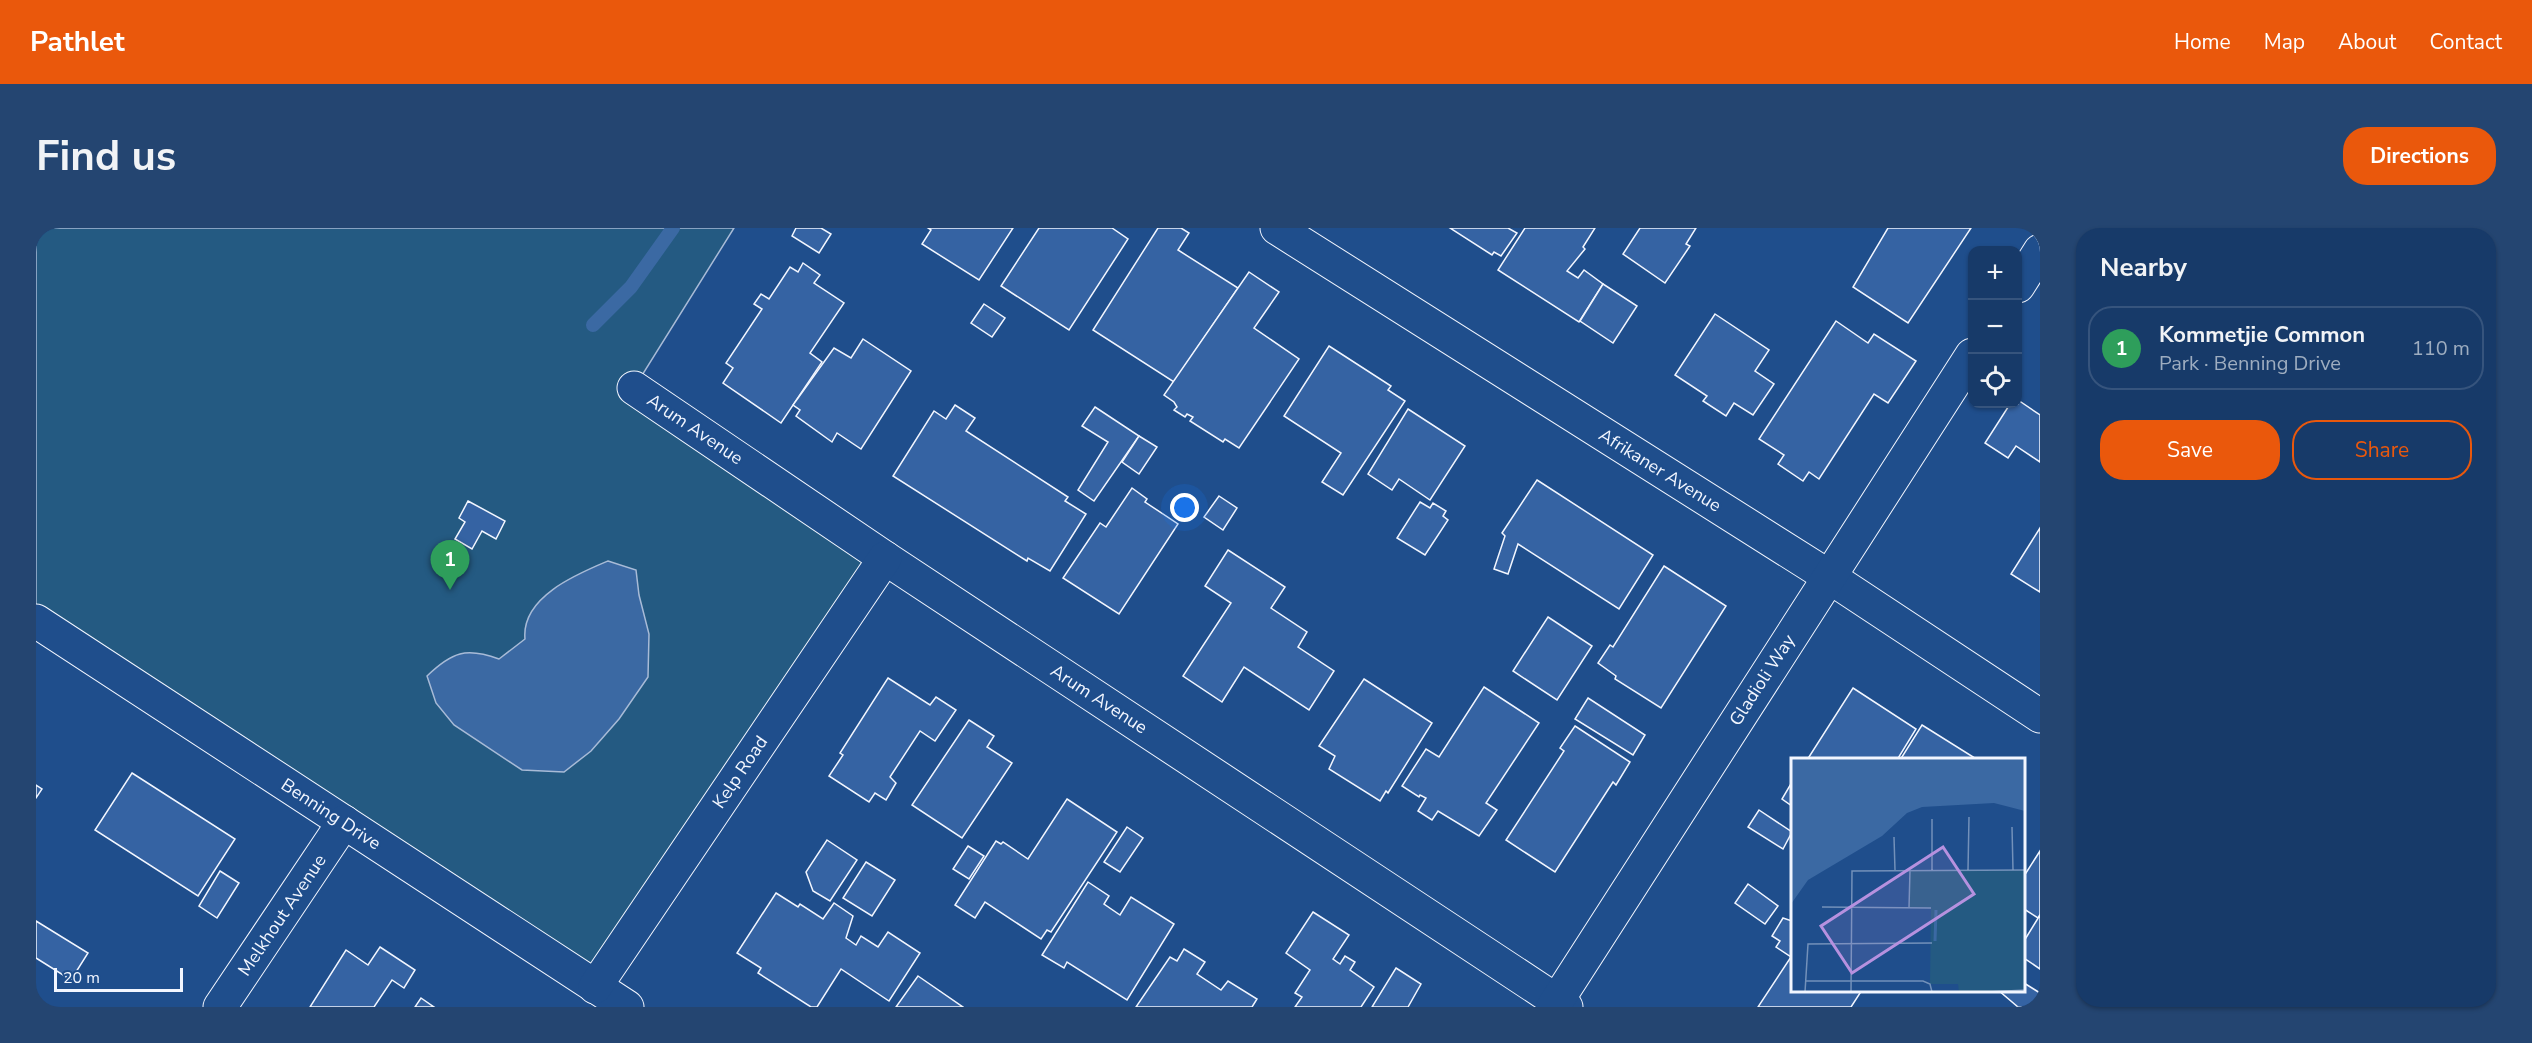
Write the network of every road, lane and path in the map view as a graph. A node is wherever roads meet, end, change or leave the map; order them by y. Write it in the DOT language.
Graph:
graph roads {
  1 [pos="1277,228"];
  2 [pos="2040,251"];
  3 [pos="2022,280"];
  4 [pos="1968,361"];
  5 [pos="634,388"];
  6 [pos="885,558"];
  7 [pos="1828,576"];
  8 [pos="36,621"];
  9 [pos="2040,716"];
  10 [pos="344,822"];
  11 [pos="595,987"];
  12 [pos="1558,1005"];
  13 [pos="220,1007"];
  14 [pos="627,1007"];
  1 -- 7 [label="street, Afrikaner Avenue"];
  2 -- 3 [label="street"];
  4 -- 7 [label="street, Gladioli Way"];
  5 -- 6 [label="street, Arum Avenue"];
  6 -- 11 [label="street, Kelp Road"];
  6 -- 12 [label="street, Arum Avenue"];
  7 -- 9 [label="street, Afrikaner Avenue"];
  7 -- 12 [label="street, Gladioli Way"];
  8 -- 10 [label="street, Benning Drive"];
  10 -- 11 [label="street, Benning Drive"];
  10 -- 13 [label="street, Melkhout Avenue"];
  11 -- 14 [label="street, Benning Drive"];
}
